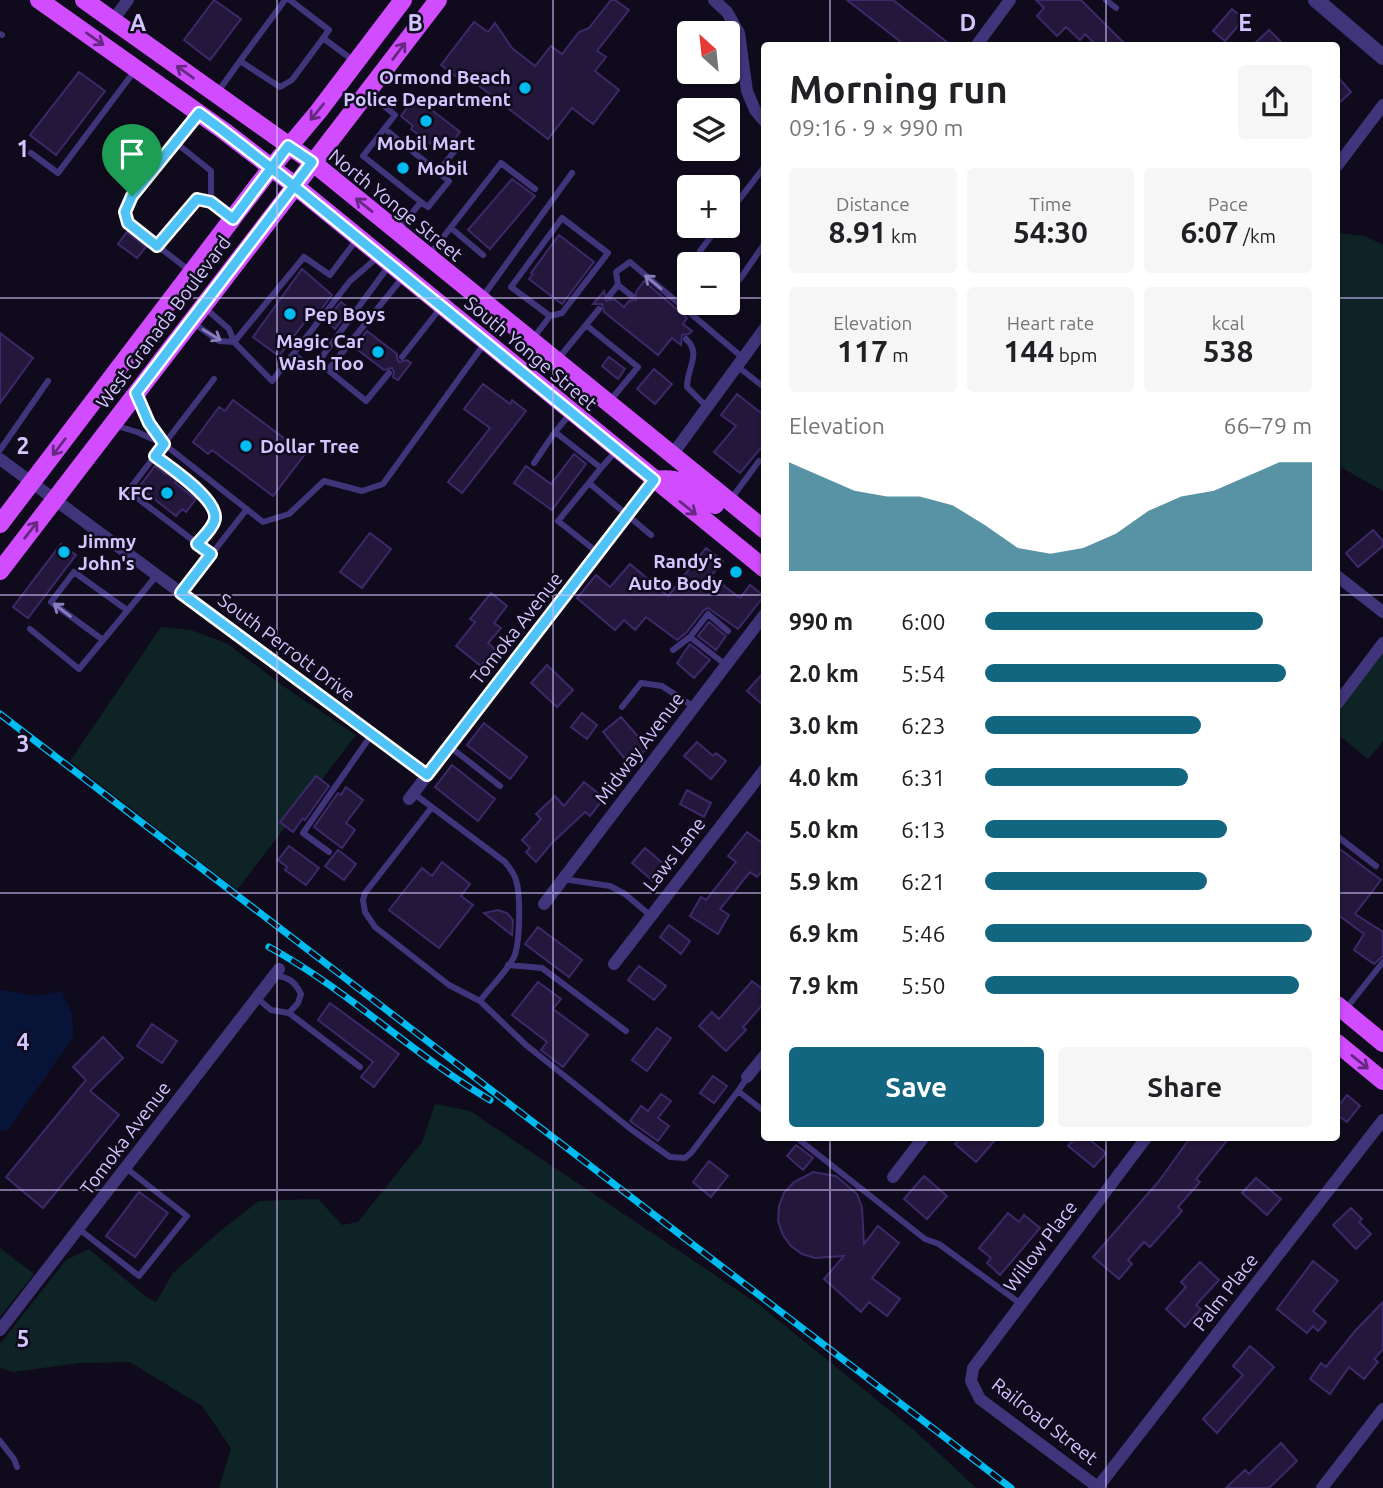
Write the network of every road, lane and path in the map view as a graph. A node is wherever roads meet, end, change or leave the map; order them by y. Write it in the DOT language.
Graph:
graph roads {
  1 [pos="39,0"];
  2 [pos="85,0"];
  3 [pos="128,0"];
  4 [pos="287,0"];
  5 [pos="403,0"];
  6 [pos="438,0"];
  7 [pos="714,0"];
  8 [pos="1010,0"];
  9 [pos="1106,0"];
  10 [pos="1316,0"];
  11 [pos="1116,8"];
  12 [pos="113,20"];
  13 [pos="323,38"];
  14 [pos="979,42"];
  15 [pos="1383,57"];
  16 [pos="240,61"];
  17 [pos="355,62"];
  18 [pos="136,69"];
  19 [pos="367,93"];
  20 [pos="216,94"];
  21 [pos="1383,105"];
  22 [pos="199,113"];
  23 [pos="761,117"];
  24 [pos="385,129"];
  25 [pos="175,142"];
  26 [pos="288,146"];
  27 [pos="457,149"];
  28 [pos="32,153"];
  29 [pos="312,162"];
  30 [pos="1340,162"];
  31 [pos="271,168"];
  32 [pos="761,171"];
  33 [pos="438,172"];
  34 [pos="572,173"];
  35 [pos="758,175"];
  36 [pos="761,177"];
  37 [pos="294,186"];
  38 [pos="536,189"];
  39 [pos="740,198"];
  40 [pos="211,202"];
  41 [pos="421,202"];
  42 [pos="233,219"];
  43 [pos="451,228"];
  44 [pos="396,232"];
  45 [pos="358,238"];
  46 [pos="525,238"];
  47 [pos="157,246"];
  48 [pos="539,249"];
  49 [pos="761,254"];
  50 [pos="482,255"];
  51 [pos="428,257"];
  52 [pos="391,265"];
  53 [pos="191,273"];
  54 [pos="740,279"];
  55 [pos="618,285"];
  56 [pos="609,296"];
  57 [pos="632,296"];
  58 [pos="480,300"];
  59 [pos="203,305"];
  60 [pos="442,306"];
  61 [pos="599,309"];
  62 [pos="550,316"];
  63 [pos="191,321"];
  64 [pos="586,324"];
  65 [pos="761,333"];
  66 [pos="686,338"];
  67 [pos="531,341"];
  68 [pos="234,342"];
  69 [pos="485,342"];
  70 [pos="293,354"];
  71 [pos="402,357"];
  72 [pos="556,361"];
  73 [pos="740,362"];
  74 [pos="389,373"];
  75 [pos="214,379"];
  76 [pos="48,381"];
  77 [pos="761,384"];
  78 [pos="136,393"];
  79 [pos="608,403"];
  80 [pos="707,407"];
  81 [pos="571,413"];
  82 [pos="112,424"];
  83 [pos="555,432"];
  84 [pos="164,444"];
  85 [pos="0,450"];
  86 [pos="617,450"];
  87 [pos="672,455"];
  88 [pos="155,456"];
  89 [pos="0,459"];
  90 [pos="759,461"];
  91 [pos="534,463"];
  92 [pos="601,468"];
  93 [pos="654,480"];
  94 [pos="32,482"];
  95 [pos="589,483"];
  96 [pos="55,499"];
  97 [pos="729,502"];
  98 [pos="247,509"];
  99 [pos="627,515"];
  100 [pos="0,524"];
  101 [pos="761,527"];
  102 [pos="651,535"];
  103 [pos="761,536"];
  104 [pos="197,544"];
  105 [pos="598,553"];
  106 [pos="211,554"];
  107 [pos="761,566"];
  108 [pos="0,571"];
  109 [pos="157,575"];
  110 [pos="1340,578"];
  111 [pos="181,593"];
  112 [pos="127,610"];
  113 [pos="1383,612"];
  114 [pos="761,619"];
  115 [pos="30,629"];
  116 [pos="728,631"];
  117 [pos="690,636"];
  118 [pos="103,640"];
  119 [pos="1383,643"];
  120 [pos="673,650"];
  121 [pos="726,665"];
  122 [pos="1342,686"];
  123 [pos="622,707"];
  124 [pos="694,707"];
  125 [pos="372,734"];
  126 [pos="449,746"];
  127 [pos="761,774"];
  128 [pos="427,775"];
  129 [pos="500,786"];
  130 [pos="411,796"];
  131 [pos="432,807"];
  132 [pos="1340,838"];
  133 [pos="329,852"];
  134 [pos="1376,866"];
  135 [pos="563,879"];
  136 [pos="544,904"];
  137 [pos="651,916"];
  138 [pos="1383,962"];
  139 [pos="614,964"];
  140 [pos="508,965"];
  141 [pos="276,972"];
  142 [pos="256,998"];
  143 [pos="480,1001"];
  144 [pos="1341,1008"];
  145 [pos="289,1013"];
  146 [pos="626,1031"];
  147 [pos="1383,1043"];
  148 [pos="1340,1045"];
  149 [pos="761,1060"];
  150 [pos="360,1067"];
  151 [pos="747,1077"];
  152 [pos="1383,1081"];
  153 [pos="738,1091"];
  154 [pos="761,1109"];
  155 [pos="1383,1119"];
  156 [pos="801,1141"];
  157 [pos="921,1141"];
  158 [pos="1144,1141"];
  159 [pos="126,1168"];
  160 [pos="893,1177"];
  161 [pos="79,1229"];
  162 [pos="1021,1304"];
  163 [pos="0,1331"];
  164 [pos="971,1381"];
  165 [pos="1383,1409"];
  166 [pos="0,1441"];
  167 [pos="17,1468"];
  168 [pos="1099,1488"];
  169 [pos="1322,1488"];
  1 -- 18 [label="main road, one-way"];
  2 -- 12 [label="main road, North Yonge Street"];
  3 -- 12 [label="street"];
  4 -- 13 [label="lane"];
  4 -- 16 [label="lane"];
  5 -- 17 [label="main road, West Granada Boulevard"];
  19 -- 6 [label="main road, West Granada Boulevard, one-way"];
  7 -- 23 [label="street"];
  8 -- 14 [label="street"];
  9 -- 11 [label="lane"];
  10 -- 15 [label="street"];
  20 -- 12 [label="main road, North Yonge Street, one-way"];
  13 -- 16 [label="lane"];
  13 -- 17 [label="lane"];
  16 -- 20 [label="lane"];
  17 -- 26 [label="main road, West Granada Boulevard, one-way"];
  18 -- 22 [label="main road"];
  18 -- 28 [label="lane"];
  19 -- 24 [label="lane"];
  19 -- 29 [label="main road, West Granada Boulevard"];
  20 -- 26 [label="main road, North Yonge Street"];
  21 -- 30 [label="street"];
  22 -- 25 [label="lane"];
  22 -- 31 [label="main road"];
  24 -- 33 [label="lane"];
  24 -- 41 [label="lane"];
  25 -- 40 [label="lane"];
  25 -- 47 [label="lane"];
  26 -- 29 [label="main road, North Yonge Street"];
  26 -- 31 [label="main road, West Granada Boulevard"];
  27 -- 33 [label="lane"];
  29 -- 37 [label="main road, West Granada Boulevard"];
  44 -- 29 [label="main road, North Yonge Street, one-way"];
  31 -- 37 [label="main road, South Yonge Street"];
  31 -- 42 [label="main road, West Granada Boulevard"];
  32 -- 35 [label="lane"];
  33 -- 41 [label="lane"];
  34 -- 46 [label="lane"];
  35 -- 36 [label="lane"];
  35 -- 39 [label="lane"];
  37 -- 45 [label="main road, South Yonge Street"];
  37 -- 59 [label="main road, West Granada Boulevard"];
  38 -- 43 [label="lane"];
  40 -- 42 [label="lane"];
  40 -- 47 [label="lane"];
  41 -- 44 [label="lane"];
  42 -- 53 [label="main road, West Granada Boulevard"];
  43 -- 50 [label="lane"];
  43 -- 51 [label="lane"];
  44 -- 51 [label="main road, North Yonge Street"];
  45 -- 52 [label="main road, South Yonge Street"];
  45 -- 68 [label="lane"];
  46 -- 48 [label="lane"];
  46 -- 58 [label="lane"];
  47 -- 53 [label="lane"];
  48 -- 62 [label="lane"];
  48 -- 62 [label="lane"];
  49 -- 54 [label="lane"];
  51 -- 58 [label="main road, North Yonge Street"];
  52 -- 60 [label="main road, South Yonge Street"];
  52 -- 70 [label="lane"];
  52 -- 70 [label="lane"];
  52 -- 74 [label="lane"];
  53 -- 94 [label="main road, West Granada Boulevard, one-way"];
  55 -- 56 [label="lane"];
  55 -- 57 [label="lane"];
  73 -- 55 [label="lane, one-way"];
  58 -- 67 [label="main road, North Yonge Street"];
  59 -- 63 [label="main road, West Granada Boulevard"];
  59 -- 68 [label="lane"];
  60 -- 69 [label="main road, South Yonge Street"];
  60 -- 71 [label="lane"];
  61 -- 64 [label="lane"];
  62 -- 67 [label="lane"];
  63 -- 68 [label="lane, one-way"];
  63 -- 78 [label="main road, West Granada Boulevard"];
  64 -- 72 [label="lane"];
  64 -- 79 [label="lane"];
  65 -- 73 [label="street"];
  66 -- 80 [label="lane"];
  67 -- 72 [label="main road, North Yonge Street"];
  68 -- 70 [label="lane"];
  69 -- 81 [label="main road, South Yonge Street"];
  69 -- 98 [label="lane"];
  72 -- 79 [label="main road, North Yonge Street"];
  73 -- 77 [label="lane"];
  73 -- 80 [label="street"];
  75 -- 84 [label="lane"];
  76 -- 85 [label="lane"];
  78 -- 82 [label="main road, West Granada Boulevard"];
  78 -- 84 [label="lane"];
  79 -- 87 [label="main road, North Yonge Street"];
  80 -- 87 [label="street"];
  81 -- 83 [label="lane"];
  81 -- 86 [label="main road, South Yonge Street"];
  82 -- 84 [label="lane"];
  82 -- 96 [label="main road, West Granada Boulevard"];
  83 -- 91 [label="lane"];
  83 -- 92 [label="lane"];
  84 -- 88 [label="lane"];
  84 -- 98 [label="lane"];
  86 -- 92 [label="lane"];
  86 -- 93 [label="main road, South Yonge Street"];
  87 -- 97 [label="main road"];
  88 -- 104 [label="lane"];
  88 -- 104 [label="lane"];
  89 -- 94 [label="street, South Perrott Drive"];
  90 -- 97 [label="lane"];
  92 -- 95 [label="lane"];
  93 -- 99 [label="street, Tomoka Avenue"];
  93 -- 103 [label="main road"];
  93 -- 107 [label="main road, South Yonge Street, one-way"];
  94 -- 96 [label="street, South Perrott Drive"];
  94 -- 100 [label="main road, West Granada Boulevard"];
  95 -- 99 [label="lane"];
  95 -- 105 [label="lane"];
  108 -- 96 [label="main road, West Granada Boulevard, one-way"];
  96 -- 109 [label="street, South Perrott Drive"];
  97 -- 101 [label="main road"];
  98 -- 106 [label="lane"];
  99 -- 102 [label="lane"];
  99 -- 105 [label="street, Tomoka Avenue"];
  104 -- 106 [label="lane"];
  105 -- 126 [label="street, Tomoka Avenue"];
  106 -- 111 [label="lane"];
  109 -- 111 [label="street, South Perrott Drive"];
  109 -- 112 [label="lane"];
  110 -- 113 [label="street"];
  111 -- 125 [label="street, South Perrott Drive"];
  112 -- 118 [label="lane"];
  118 -- 112 [label="lane, one-way"];
  114 -- 121 [label="street, Midway Avenue"];
  115 -- 118 [label="lane"];
  116 -- 117 [label="lane"];
  117 -- 120 [label="lane"];
  117 -- 121 [label="lane"];
  119 -- 122 [label="street"];
  121 -- 124 [label="street, Midway Avenue"];
  123 -- 124 [label="lane"];
  124 -- 135 [label="street, Midway Avenue"];
  125 -- 128 [label="street, South Perrott Drive"];
  125 -- 133 [label="lane"];
  126 -- 128 [label="street, Tomoka Avenue"];
  126 -- 129 [label="lane"];
  127 -- 137 [label="street, Laws Lane"];
  128 -- 130 [label="street, Tomoka Avenue"];
  130 -- 131 [label="lane"];
  131 -- 140 [label="lane"];
  131 -- 143 [label="lane"];
  132 -- 134 [label="lane"];
  135 -- 136 [label="street, Midway Avenue"];
  135 -- 137 [label="lane"];
  137 -- 139 [label="street, Laws Lane"];
  138 -- 144 [label="lane"];
  140 -- 143 [label="lane"];
  140 -- 146 [label="lane"];
  141 -- 142 [label="street, Tomoka Avenue"];
  141 -- 145 [label="lane"];
  142 -- 145 [label="lane"];
  142 -- 159 [label="street, Tomoka Avenue"];
  143 -- 153 [label="lane"];
  144 -- 147 [label="main road"];
  145 -- 150 [label="lane"];
  148 -- 152 [label="main road, one-way"];
  149 -- 151 [label="street"];
  151 -- 153 [label="lane"];
  153 -- 154 [label="lane"];
  155 -- 168 [label="street, Palm Place"];
  156 -- 162 [label="lane"];
  157 -- 160 [label="street"];
  158 -- 162 [label="street, Willow Place"];
  159 -- 161 [label="street, Tomoka Avenue"];
  159 -- 161 [label="lane"];
  161 -- 163 [label="street, Tomoka Avenue"];
  162 -- 164 [label="street, Willow Place"];
  164 -- 168 [label="street, Railroad Street"];
  165 -- 169 [label="street"];
  166 -- 167 [label="lane"];
}
